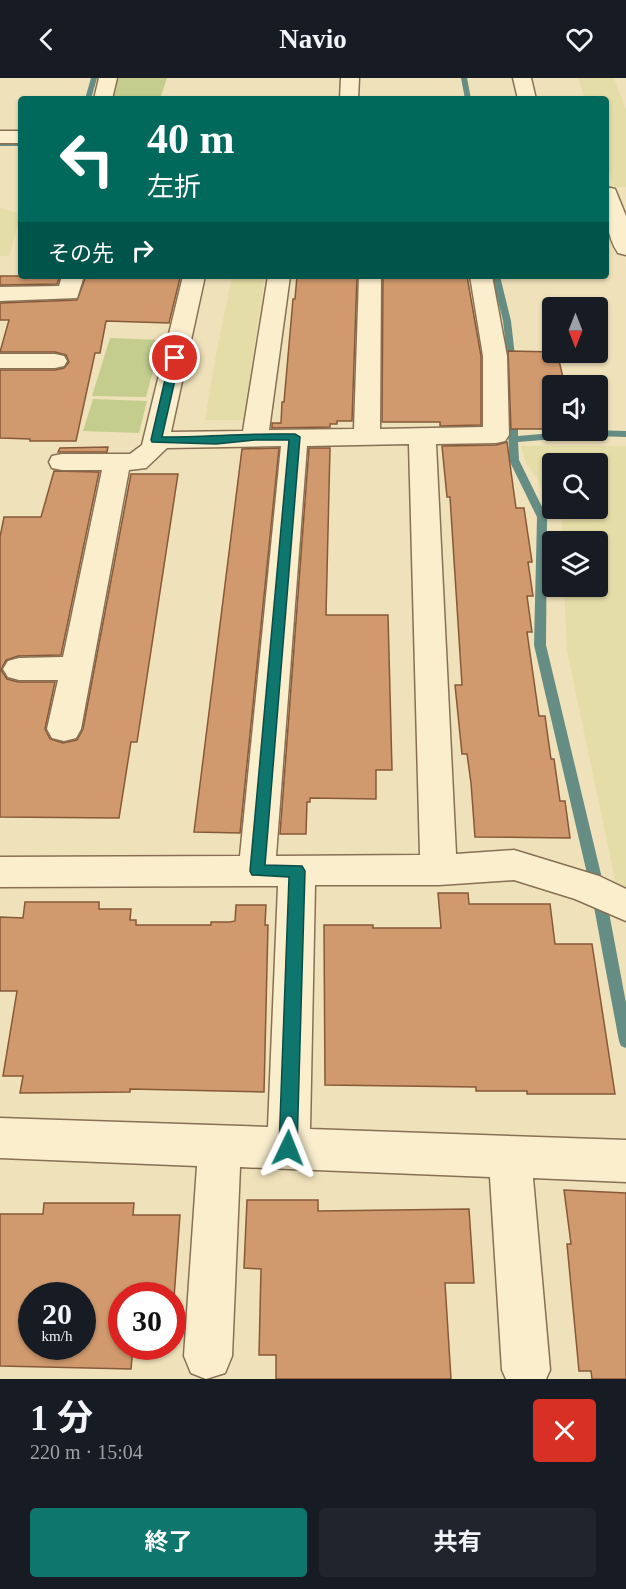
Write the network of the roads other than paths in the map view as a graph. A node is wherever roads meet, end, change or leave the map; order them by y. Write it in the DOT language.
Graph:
graph roads {
  1 [pos="108,78"];
  2 [pos="350,78"];
  3 [pos="522,78"];
  4 [pos="103,96"];
  5 [pos="349,96"];
  6 [pos="527,96"];
  7 [pos="0,137"];
  8 [pos="18,137"];
  9 [pos="613,194"];
  10 [pos="626,248"];
  11 [pos="72,279"];
  12 [pos="193,279"];
  13 [pos="279,279"];
  14 [pos="370,279"];
  15 [pos="482,279"];
  16 [pos="0,294"];
  17 [pos="55,361"];
  18 [pos="0,362"];
  19 [pos="422,435"];
  20 [pos="368,436"];
  21 [pos="255,437"];
  22 [pos="295,437"];
  23 [pos="156,440"];
  24 [pos="62,462"];
  25 [pos="117,462"];
  26 [pos="76,668"];
  27 [pos="19,669"];
  28 [pos="64,729"];
  29 [pos="439,870"];
  30 [pos="257,871"];
  31 [pos="297,871"];
  32 [pos="0,872"];
  33 [pos="613,904"];
  34 [pos="0,1138"];
  35 [pos="220,1146"];
  36 [pos="288,1148"];
  37 [pos="510,1157"];
  38 [pos="626,1161"];
  39 [pos="208,1356"];
  40 [pos="526,1370"];
  1 -- 4 [label="street"];
  2 -- 5 [label="street"];
  3 -- 6 [label="street"];
  7 -- 8 [label="street"];
  9 -- 10 [label="street"];
  11 -- 16 [label="street"];
  12 -- 23 [label="street"];
  13 -- 21 [label="street"];
  14 -- 20 [label="street"];
  15 -- 19 [label="street"];
  17 -- 18 [label="street"];
  19 -- 20 [label="street"];
  19 -- 29 [label="street"];
  20 -- 22 [label="street"];
  21 -- 22 [label="street"];
  21 -- 23 [label="street"];
  22 -- 30 [label="street"];
  23 -- 25 [label="street"];
  24 -- 25 [label="street"];
  25 -- 26 [label="street"];
  26 -- 27 [label="street"];
  26 -- 28 [label="street"];
  29 -- 31 [label="street"];
  29 -- 33 [label="street"];
  30 -- 31 [label="street"];
  30 -- 32 [label="street"];
  31 -- 36 [label="street"];
  34 -- 35 [label="street"];
  35 -- 36 [label="street"];
  35 -- 39 [label="street"];
  36 -- 37 [label="street"];
  37 -- 38 [label="street"];
  37 -- 40 [label="street"];
}
